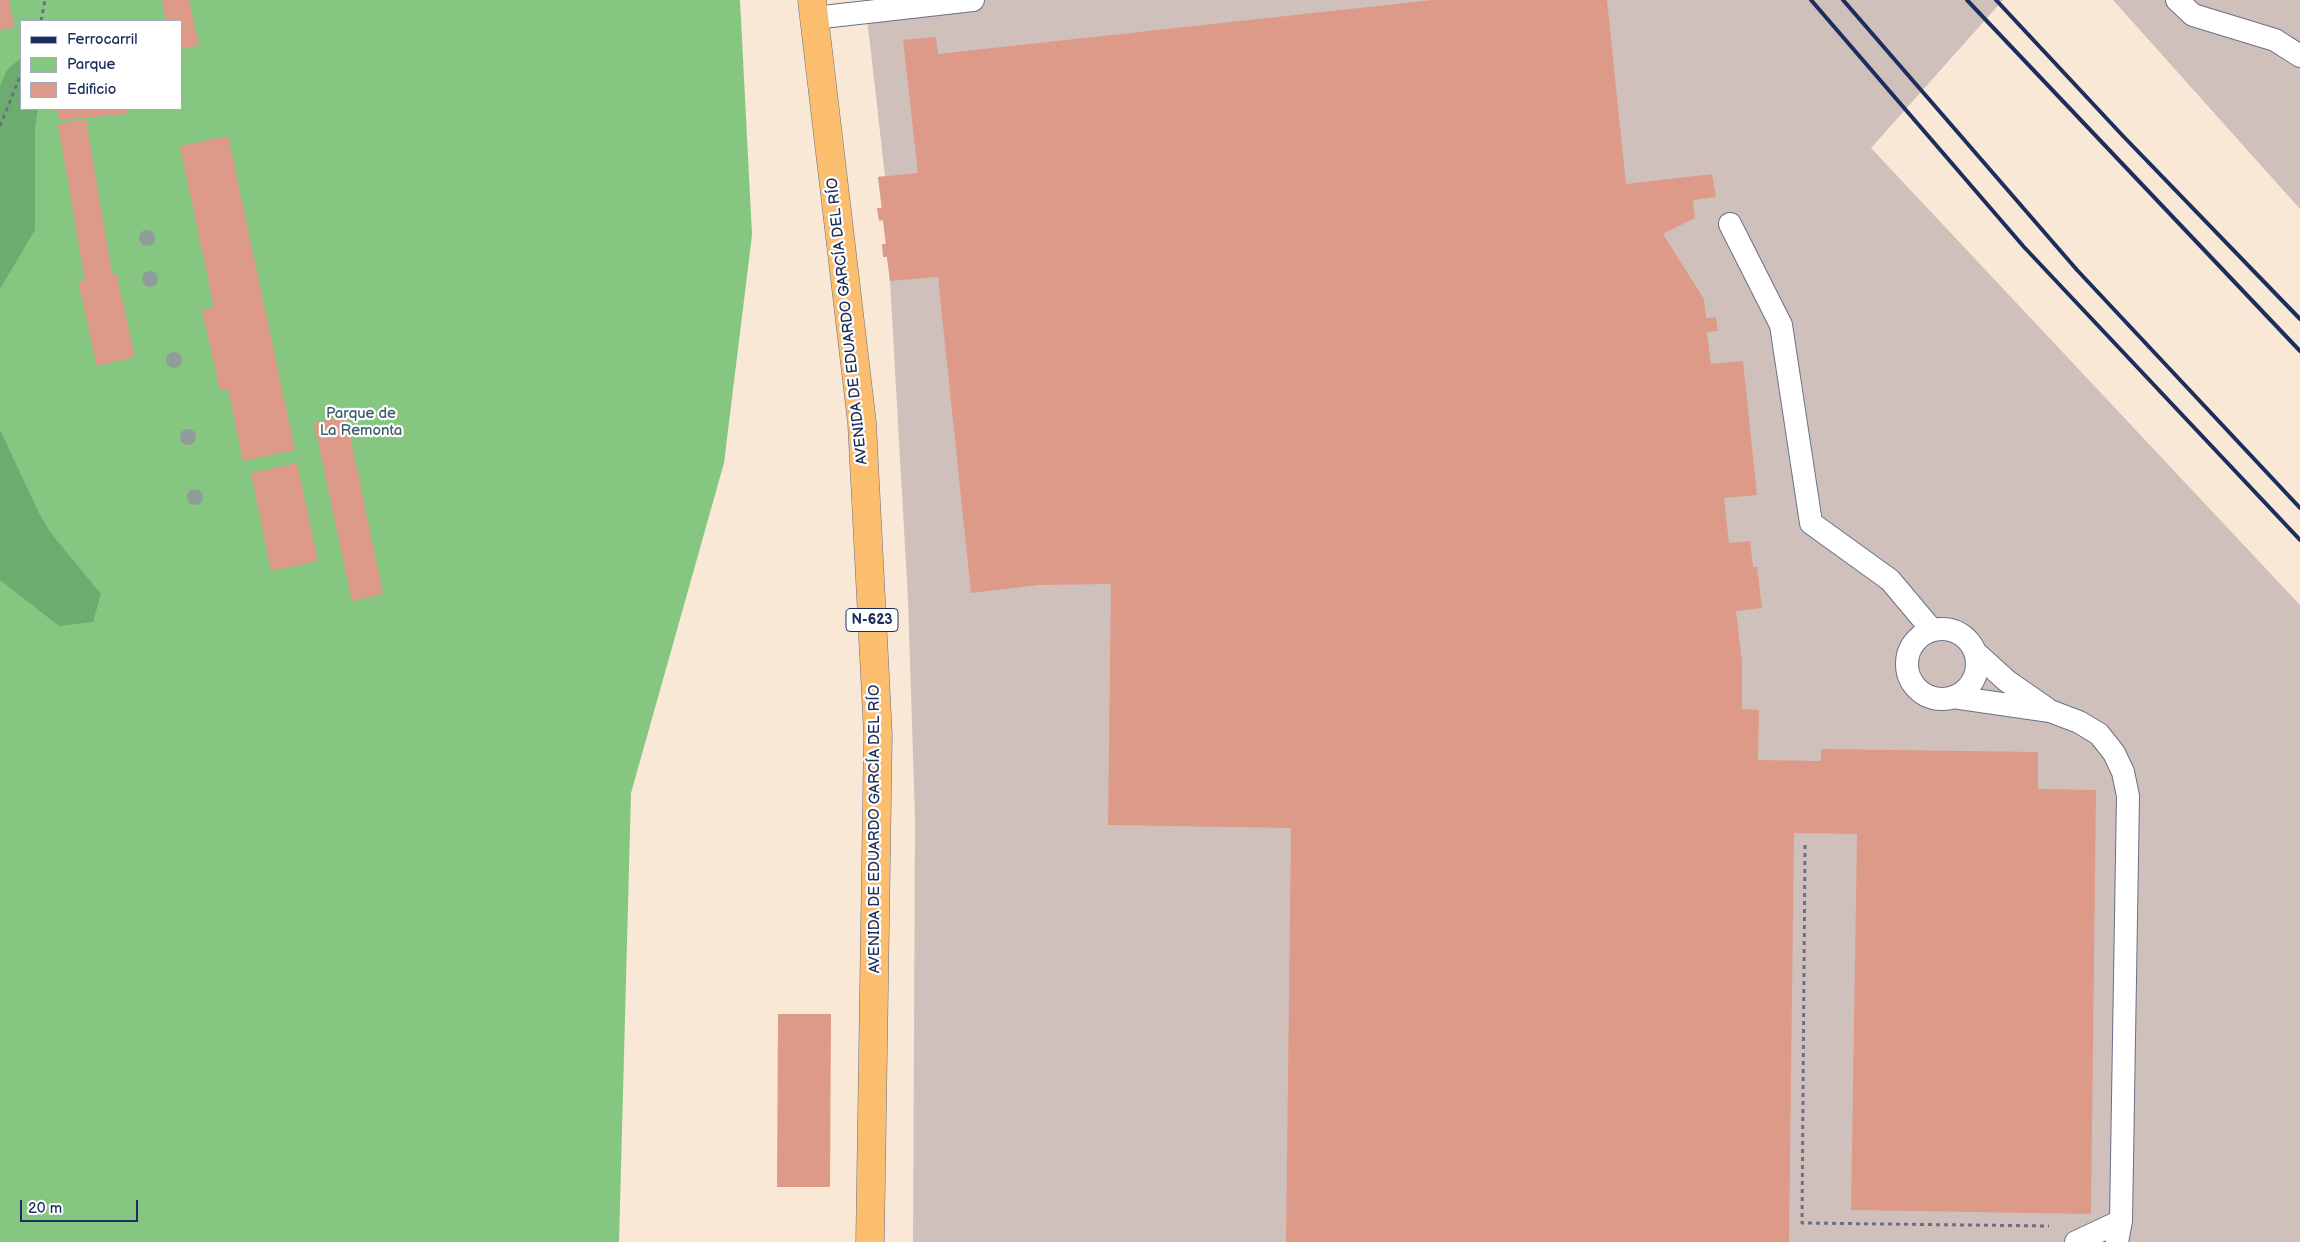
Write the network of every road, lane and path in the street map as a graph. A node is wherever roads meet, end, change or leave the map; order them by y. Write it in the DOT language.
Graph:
graph roads {
  1 [pos="45,0"];
  2 [pos="973,0"];
  3 [pos="2177,0"];
  4 [pos="813,9"];
  5 [pos="41,20"];
  6 [pos="2300,56"];
  7 [pos="20,76"];
  8 [pos="0,126"];
  9 [pos="1730,224"];
  10 [pos="1932,630"];
  11 [pos="1976,653"];
  12 [pos="1953,697"];
  13 [pos="2050,711"];
  14 [pos="1805,846"];
  15 [pos="2119,1232"];
  16 [pos="2081,1240"];
  17 [pos="870,1242"];
  1 -- 5 [label="path"];
  2 -- 4 [label="lane"];
  3 -- 6 [label="lane"];
  4 -- 17 [label="highway, AVENIDA DE EDUARDO GARCÍA DEL RÍO / N-623"];
  7 -- 8 [label="path"];
  9 -- 10 [label="lane"];
  10 -- 11 [label="lane"];
  10 -- 12 [label="lane"];
  11 -- 12 [label="lane"];
  11 -- 13 [label="lane"];
  12 -- 13 [label="lane"];
  13 -- 15 [label="lane"];
  14 -- 16 [label="path"];
  15 -- 16 [label="lane"];
}
